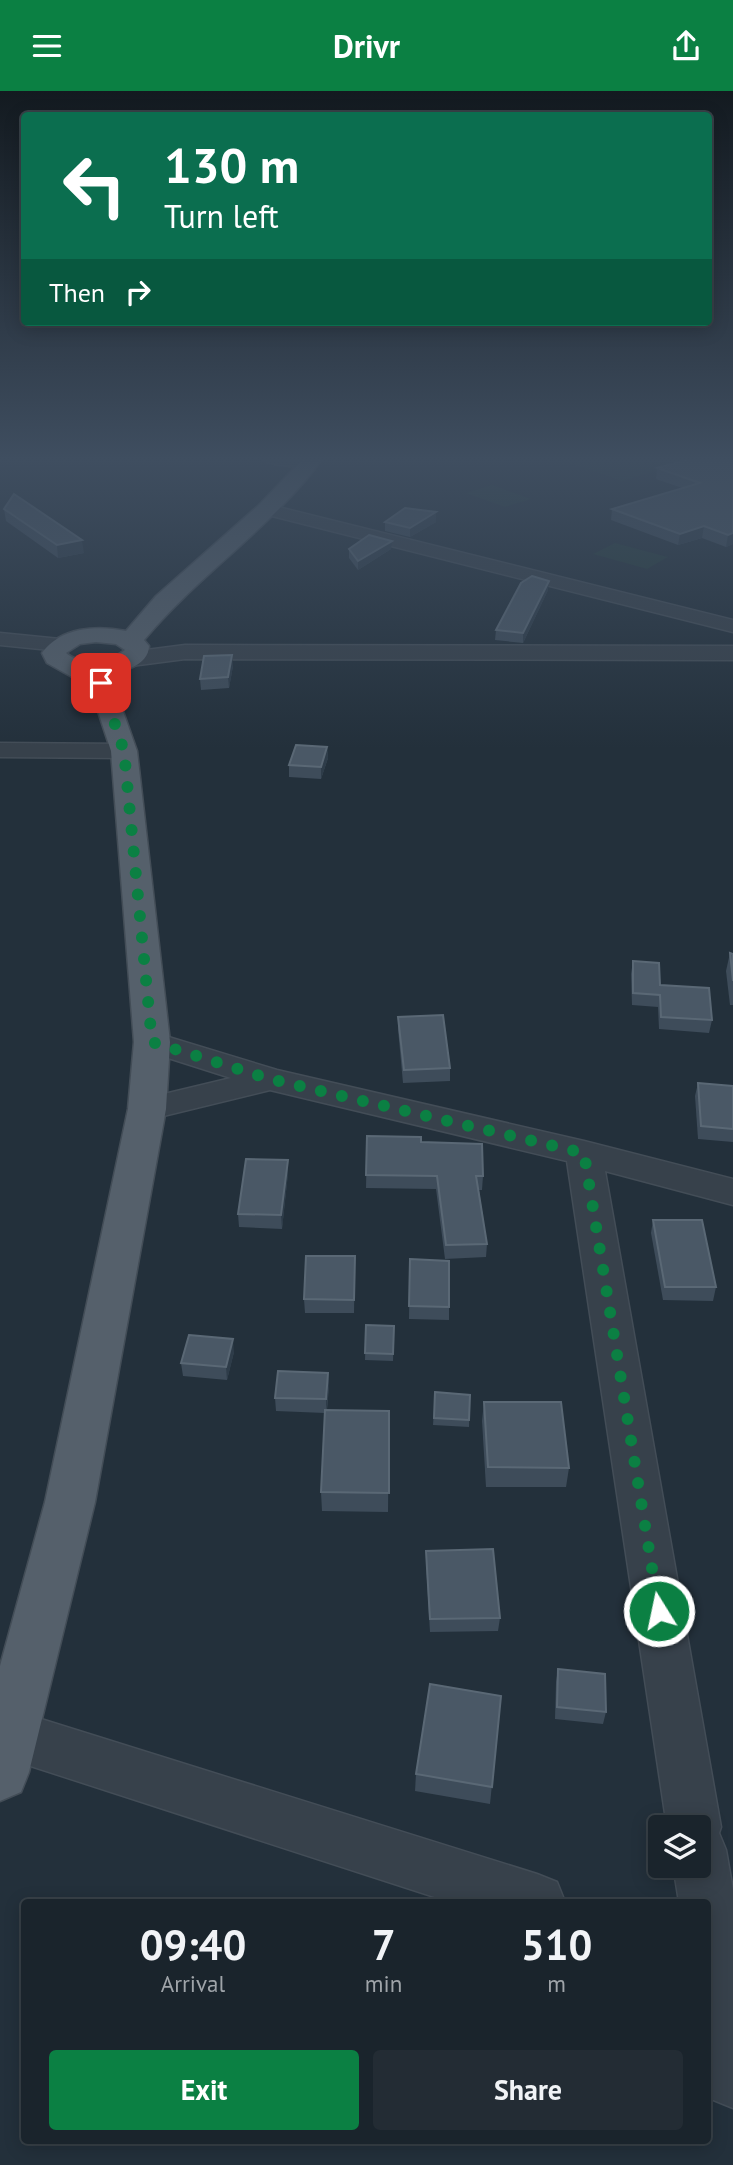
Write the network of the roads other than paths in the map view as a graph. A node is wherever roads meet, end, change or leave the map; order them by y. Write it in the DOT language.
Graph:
graph roads {
  1 [pos="215,555"];
  2 [pos="449,555"];
  3 [pos="164,601"];
  4 [pos="733,626"];
  5 [pos="0,639"];
  6 [pos="11,653"];
  7 [pos="733,653"];
  8 [pos="95,655"];
  9 [pos="0,750"];
  10 [pos="124,751"];
  11 [pos="152,1042"];
  12 [pos="270,1079"];
  13 [pos="147,1109"];
  14 [pos="584,1153"];
  15 [pos="733,1192"];
  16 [pos="5,1753"];
  17 [pos="693,1815"];
  18 [pos="703,1878"];
  19 [pos="526,1899"];
  20 [pos="706,1899"];
  21 [pos="711,1922"];
  22 [pos="719,1960"];
  23 [pos="733,2077"];
  1 -- 3 [label="main road"];
  2 -- 4 [label="street"];
  3 -- 8 [label="main road"];
  3 -- 8 [label="main road"];
  5 -- 8 [label="street"];
  6 -- 8 [label="street"];
  7 -- 8 [label="street"];
  8 -- 10 [label="main road"];
  9 -- 10 [label="street"];
  10 -- 11 [label="main road"];
  11 -- 12 [label="street"];
  11 -- 13 [label="main road"];
  12 -- 13 [label="street"];
  12 -- 14 [label="street"];
  13 -- 16 [label="main road"];
  14 -- 15 [label="street"];
  14 -- 17 [label="street"];
  16 -- 19 [label="street"];
  18 -- 20 [label="street"];
  21 -- 22 [label="street"];
  22 -- 23 [label="street"];
}
